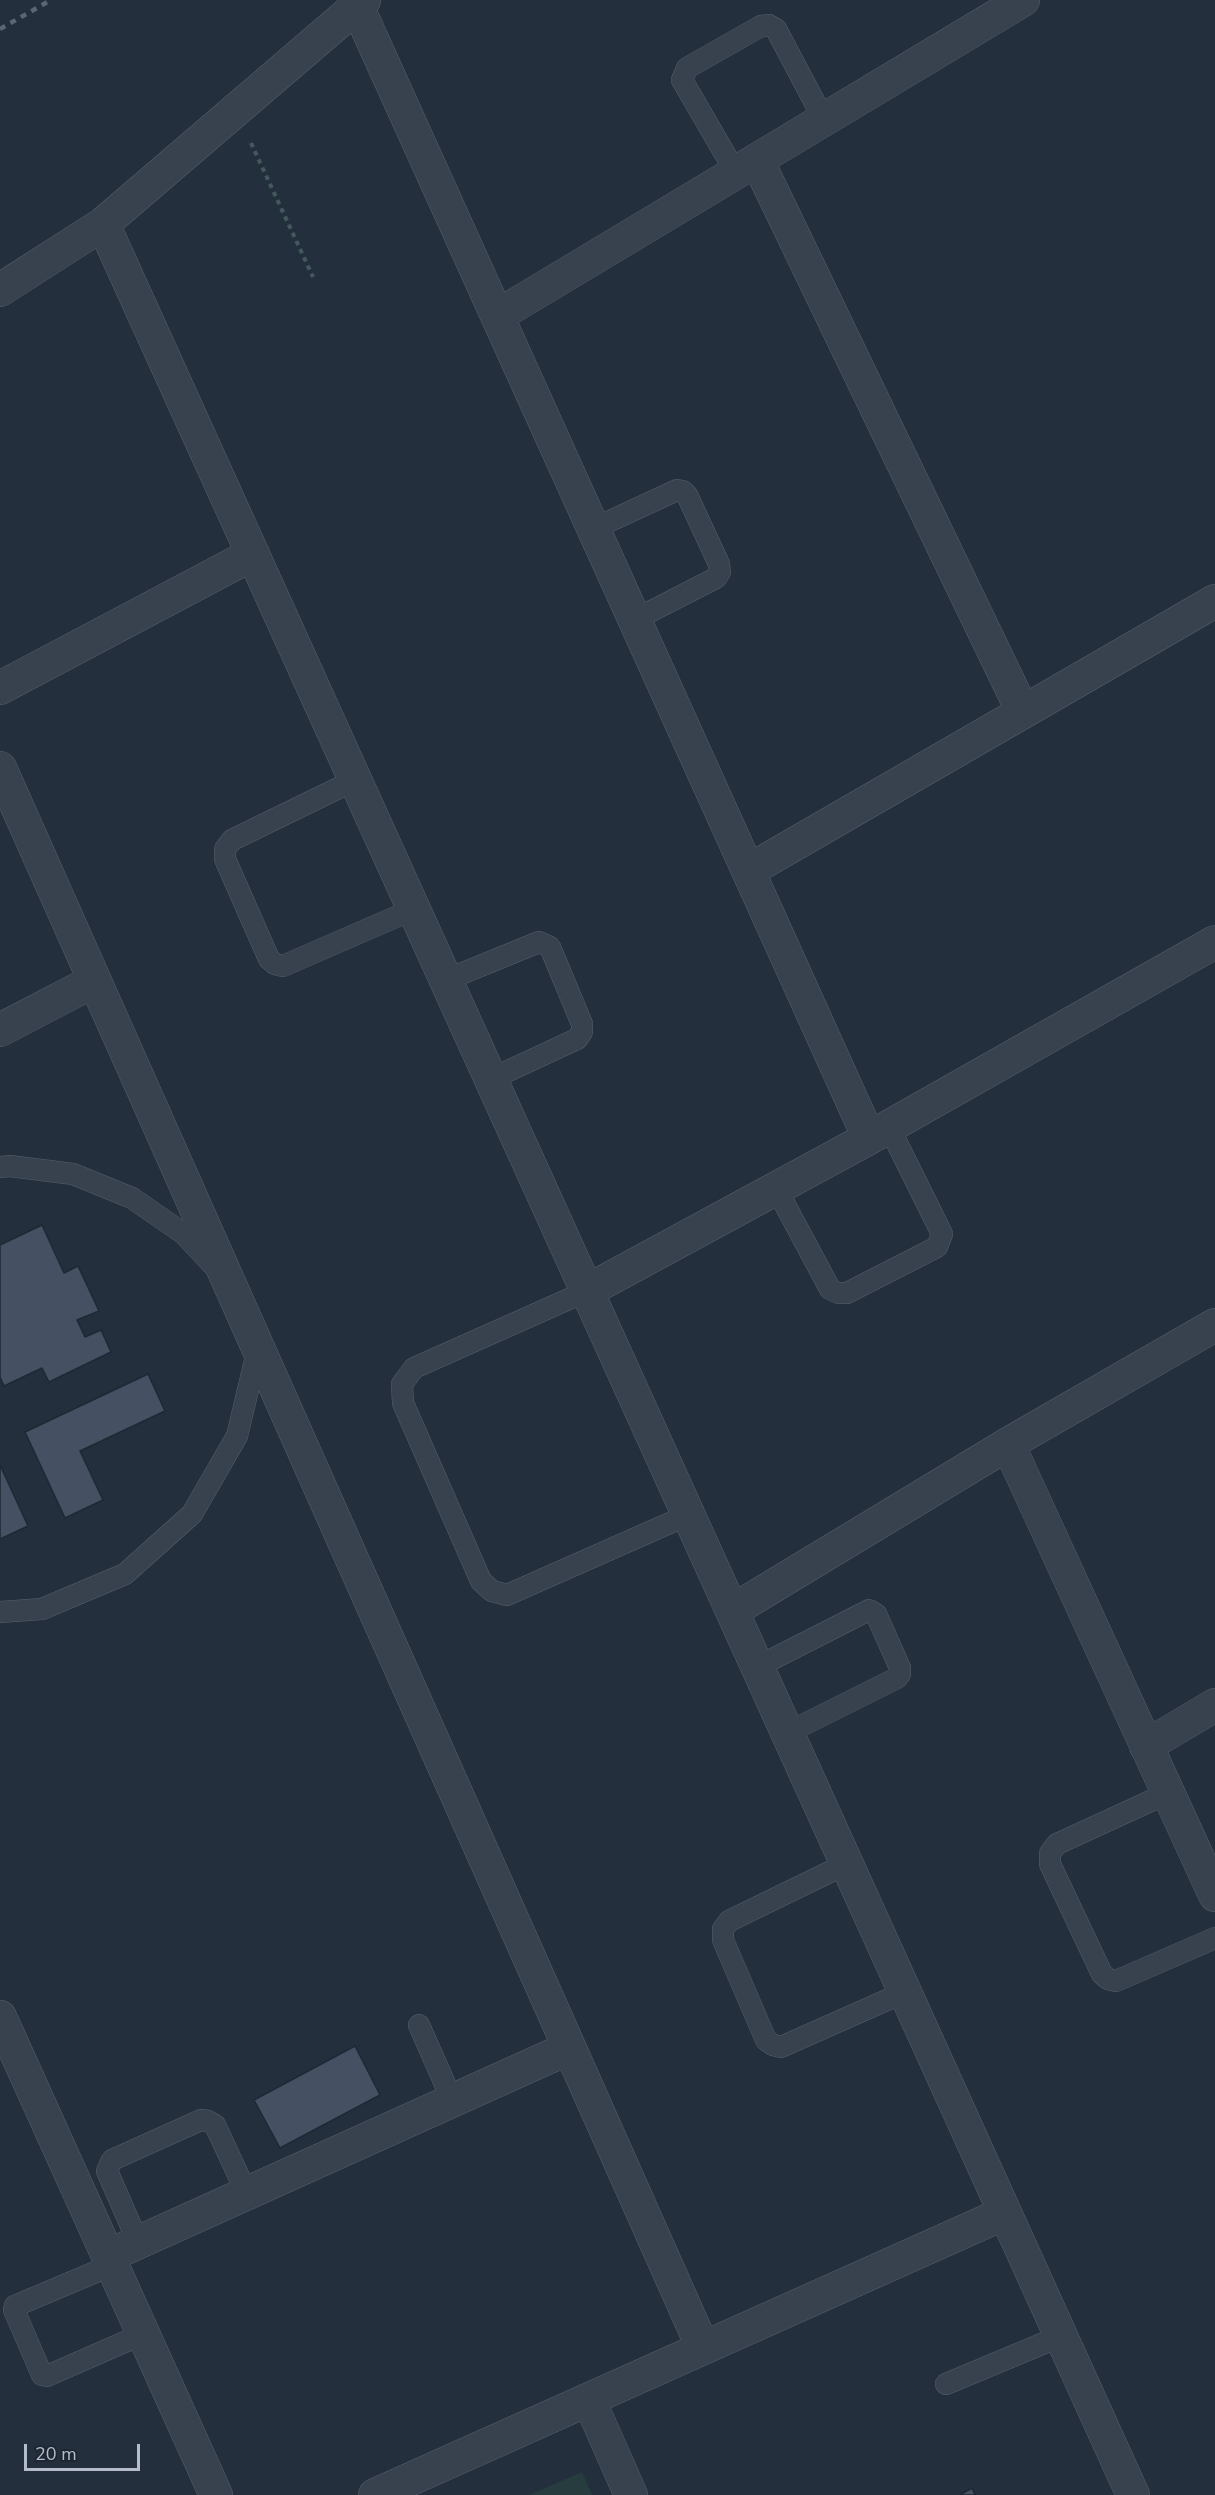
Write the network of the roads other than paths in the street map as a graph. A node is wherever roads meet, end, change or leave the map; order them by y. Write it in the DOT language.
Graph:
graph roads {
  1 [pos="1023,0"];
  2 [pos="360,3"];
  3 [pos="824,120"];
  4 [pos="746,167"];
  5 [pos="103,224"];
  6 [pos="0,290"];
  7 [pos="497,316"];
  8 [pos="593,529"];
  9 [pos="253,554"];
  10 [pos="1215,601"];
  11 [pos="634,620"];
  12 [pos="1,685"];
  13 [pos="1023,712"];
  14 [pos="0,768"];
  15 [pos="355,780"];
  16 [pos="748,871"];
  17 [pos="414,909"];
  18 [pos="1215,942"];
  19 [pos="446,980"];
  20 [pos="94,981"];
  21 [pos="0,1030"];
  22 [pos="491,1079"];
  23 [pos="879,1133"];
  24 [pos="0,1167"];
  25 [pos="776,1188"];
  26 [pos="228,1281"];
  27 [pos="587,1291"];
  28 [pos="1215,1325"];
  29 [pos="258,1348"];
  30 [pos="1008,1444"];
  31 [pos="688,1515"];
  32 [pos="732,1611"];
  33 [pos="0,1612"];
  34 [pos="757,1667"];
  35 [pos="1215,1705"];
  36 [pos="787,1733"];
  37 [pos="1146,1746"];
  38 [pos="1168,1793"];
  39 [pos="846,1864"];
  40 [pos="1215,1895"];
  41 [pos="1215,1938"];
  42 [pos="905,1992"];
  43 [pos="0,2017"];
  44 [pos="419,2025"];
  45 [pos="569,2048"];
  46 [pos="452,2100"];
  47 [pos="247,2193"];
  48 [pos="1005,2213"];
  49 [pos="138,2242"];
  50 [pos="110,2261"];
  51 [pos="143,2334"];
  52 [pos="1061,2336"];
  53 [pos="703,2348"];
  54 [pos="946,2384"];
  55 [pos="589,2400"];
  56 [pos="216,2495"];
  57 [pos="375,2495"];
  58 [pos="631,2495"];
  59 [pos="1133,2495"];
  1 -- 3 [label="street"];
  2 -- 5 [label="street"];
  2 -- 7 [label="street"];
  3 -- 4 [label="street"];
  3 -- 4 [label="lane"];
  4 -- 7 [label="street"];
  4 -- 13 [label="street"];
  5 -- 6 [label="street"];
  5 -- 9 [label="street"];
  7 -- 8 [label="street"];
  8 -- 11 [label="street"];
  8 -- 11 [label="lane"];
  9 -- 12 [label="street"];
  9 -- 15 [label="street"];
  10 -- 13 [label="street"];
  11 -- 16 [label="street"];
  13 -- 16 [label="street"];
  14 -- 20 [label="street"];
  15 -- 17 [label="street"];
  15 -- 17 [label="lane"];
  16 -- 23 [label="street"];
  17 -- 19 [label="street"];
  18 -- 23 [label="street"];
  19 -- 22 [label="street"];
  19 -- 22 [label="lane"];
  20 -- 21 [label="street"];
  20 -- 26 [label="street"];
  22 -- 27 [label="street"];
  23 -- 25 [label="street"];
  23 -- 25 [label="lane"];
  24 -- 26 [label="lane"];
  25 -- 27 [label="street"];
  26 -- 29 [label="street"];
  27 -- 31 [label="street"];
  27 -- 31 [label="lane"];
  28 -- 30 [label="street"];
  29 -- 33 [label="lane"];
  29 -- 45 [label="street"];
  30 -- 32 [label="street"];
  30 -- 37 [label="street"];
  31 -- 32 [label="street"];
  32 -- 34 [label="street"];
  34 -- 36 [label="street"];
  34 -- 36 [label="lane"];
  35 -- 37 [label="street"];
  36 -- 39 [label="street"];
  37 -- 38 [label="street"];
  38 -- 40 [label="street"];
  38 -- 41 [label="lane"];
  39 -- 42 [label="street"];
  39 -- 42 [label="lane"];
  42 -- 48 [label="street"];
  43 -- 50 [label="street"];
  44 -- 46 [label="lane"];
  45 -- 46 [label="street"];
  45 -- 53 [label="street"];
  46 -- 47 [label="street"];
  47 -- 49 [label="street"];
  47 -- 49 [label="lane"];
  48 -- 52 [label="street"];
  48 -- 53 [label="street"];
  49 -- 50 [label="street"];
  50 -- 51 [label="street"];
  50 -- 51 [label="lane"];
  51 -- 56 [label="street"];
  52 -- 54 [label="lane"];
  52 -- 59 [label="street"];
  53 -- 55 [label="street"];
  55 -- 57 [label="street"];
  55 -- 58 [label="street"];
}
